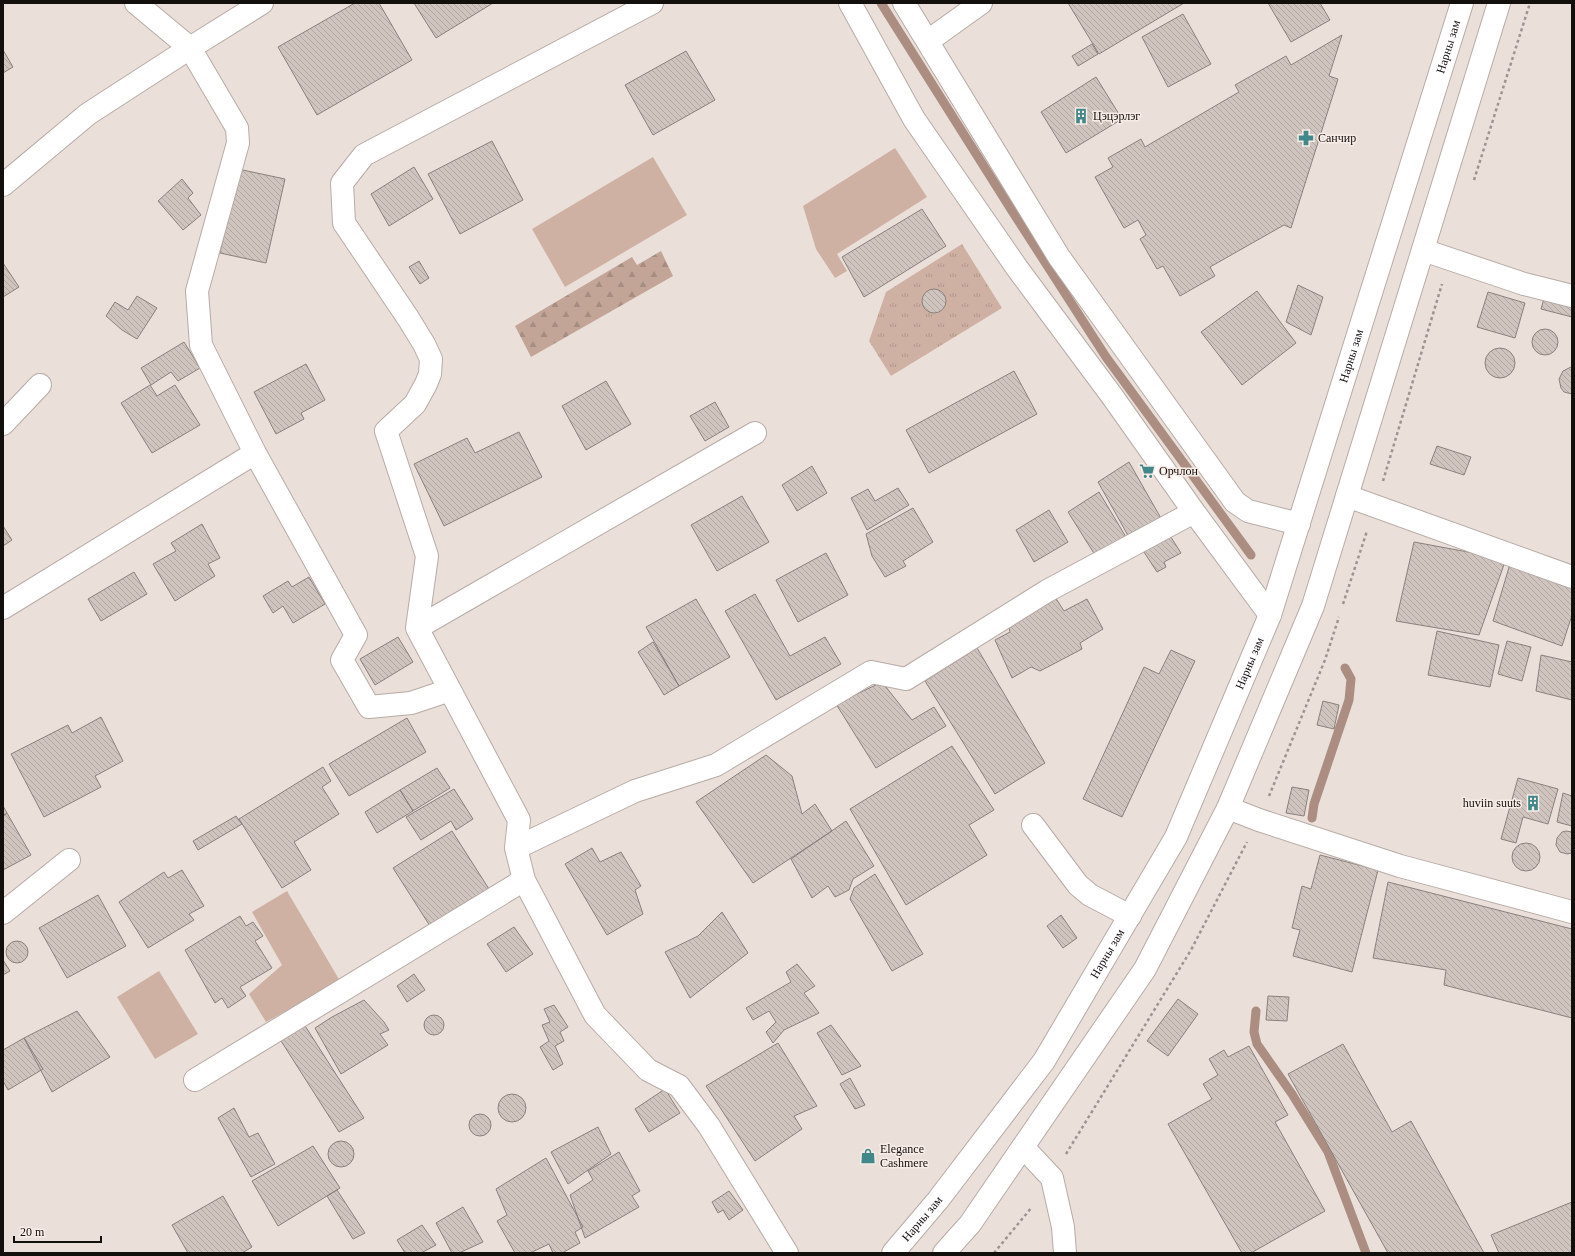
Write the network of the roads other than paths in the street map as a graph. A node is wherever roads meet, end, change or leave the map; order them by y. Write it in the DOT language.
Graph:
graph roads {
  1 [pos="136,3"];
  2 [pos="262,3"];
  3 [pos="652,3"];
  4 [pos="850,3"];
  5 [pos="904,3"];
  6 [pos="981,3"];
  7 [pos="1461,5"];
  8 [pos="1497,10"];
  9 [pos="928,41"];
  10 [pos="190,48"];
  11 [pos="3,185"];
  12 [pos="1423,250"];
  13 [pos="1572,296"];
  14 [pos="40,385"];
  15 [pos="3,424"];
  16 [pos="755,433"];
  17 [pos="255,453"];
  18 [pos="1347,496"];
  19 [pos="1194,512"];
  20 [pos="1299,524"];
  21 [pos="1572,577"];
  22 [pos="3,608"];
  23 [pos="1270,615"];
  24 [pos="417,628"];
  25 [pos="450,690"];
  26 [pos="1228,808"];
  27 [pos="1033,824"];
  28 [pos="516,848"];
  29 [pos="69,860"];
  30 [pos="524,880"];
  31 [pos="1572,912"];
  32 [pos="3,913"];
  33 [pos="1130,916"];
  34 [pos="195,1080"];
  35 [pos="1023,1147"];
  36 [pos="786,1253"];
  37 [pos="893,1253"];
  38 [pos="944,1253"];
  39 [pos="1065,1253"];
  1 -- 10 [label="street"];
  2 -- 10 [label="street"];
  3 -- 24 [label="street"];
  4 -- 19 [label="street"];
  5 -- 9 [label="street"];
  6 -- 9 [label="street"];
  7 -- 8 [label="street"];
  7 -- 20 [label="street, Нарны зам"];
  8 -- 12 [label="street"];
  9 -- 20 [label="street"];
  10 -- 11 [label="street"];
  10 -- 17 [label="street"];
  12 -- 13 [label="street"];
  12 -- 18 [label="street"];
  14 -- 15 [label="street"];
  16 -- 24 [label="street"];
  17 -- 22 [label="street"];
  17 -- 25 [label="street"];
  18 -- 21 [label="street"];
  18 -- 26 [label="street"];
  19 -- 23 [label="street"];
  19 -- 28 [label="street"];
  20 -- 23 [label="street, Нарны зам"];
  23 -- 33 [label="street, Нарны зам"];
  24 -- 25 [label="street"];
  25 -- 28 [label="street"];
  26 -- 31 [label="street"];
  26 -- 35 [label="street"];
  27 -- 33 [label="street"];
  28 -- 30 [label="street"];
  29 -- 32 [label="street"];
  30 -- 34 [label="street"];
  30 -- 36 [label="street"];
  33 -- 37 [label="street, Нарны зам"];
  35 -- 38 [label="street"];
  35 -- 39 [label="street"];
}
